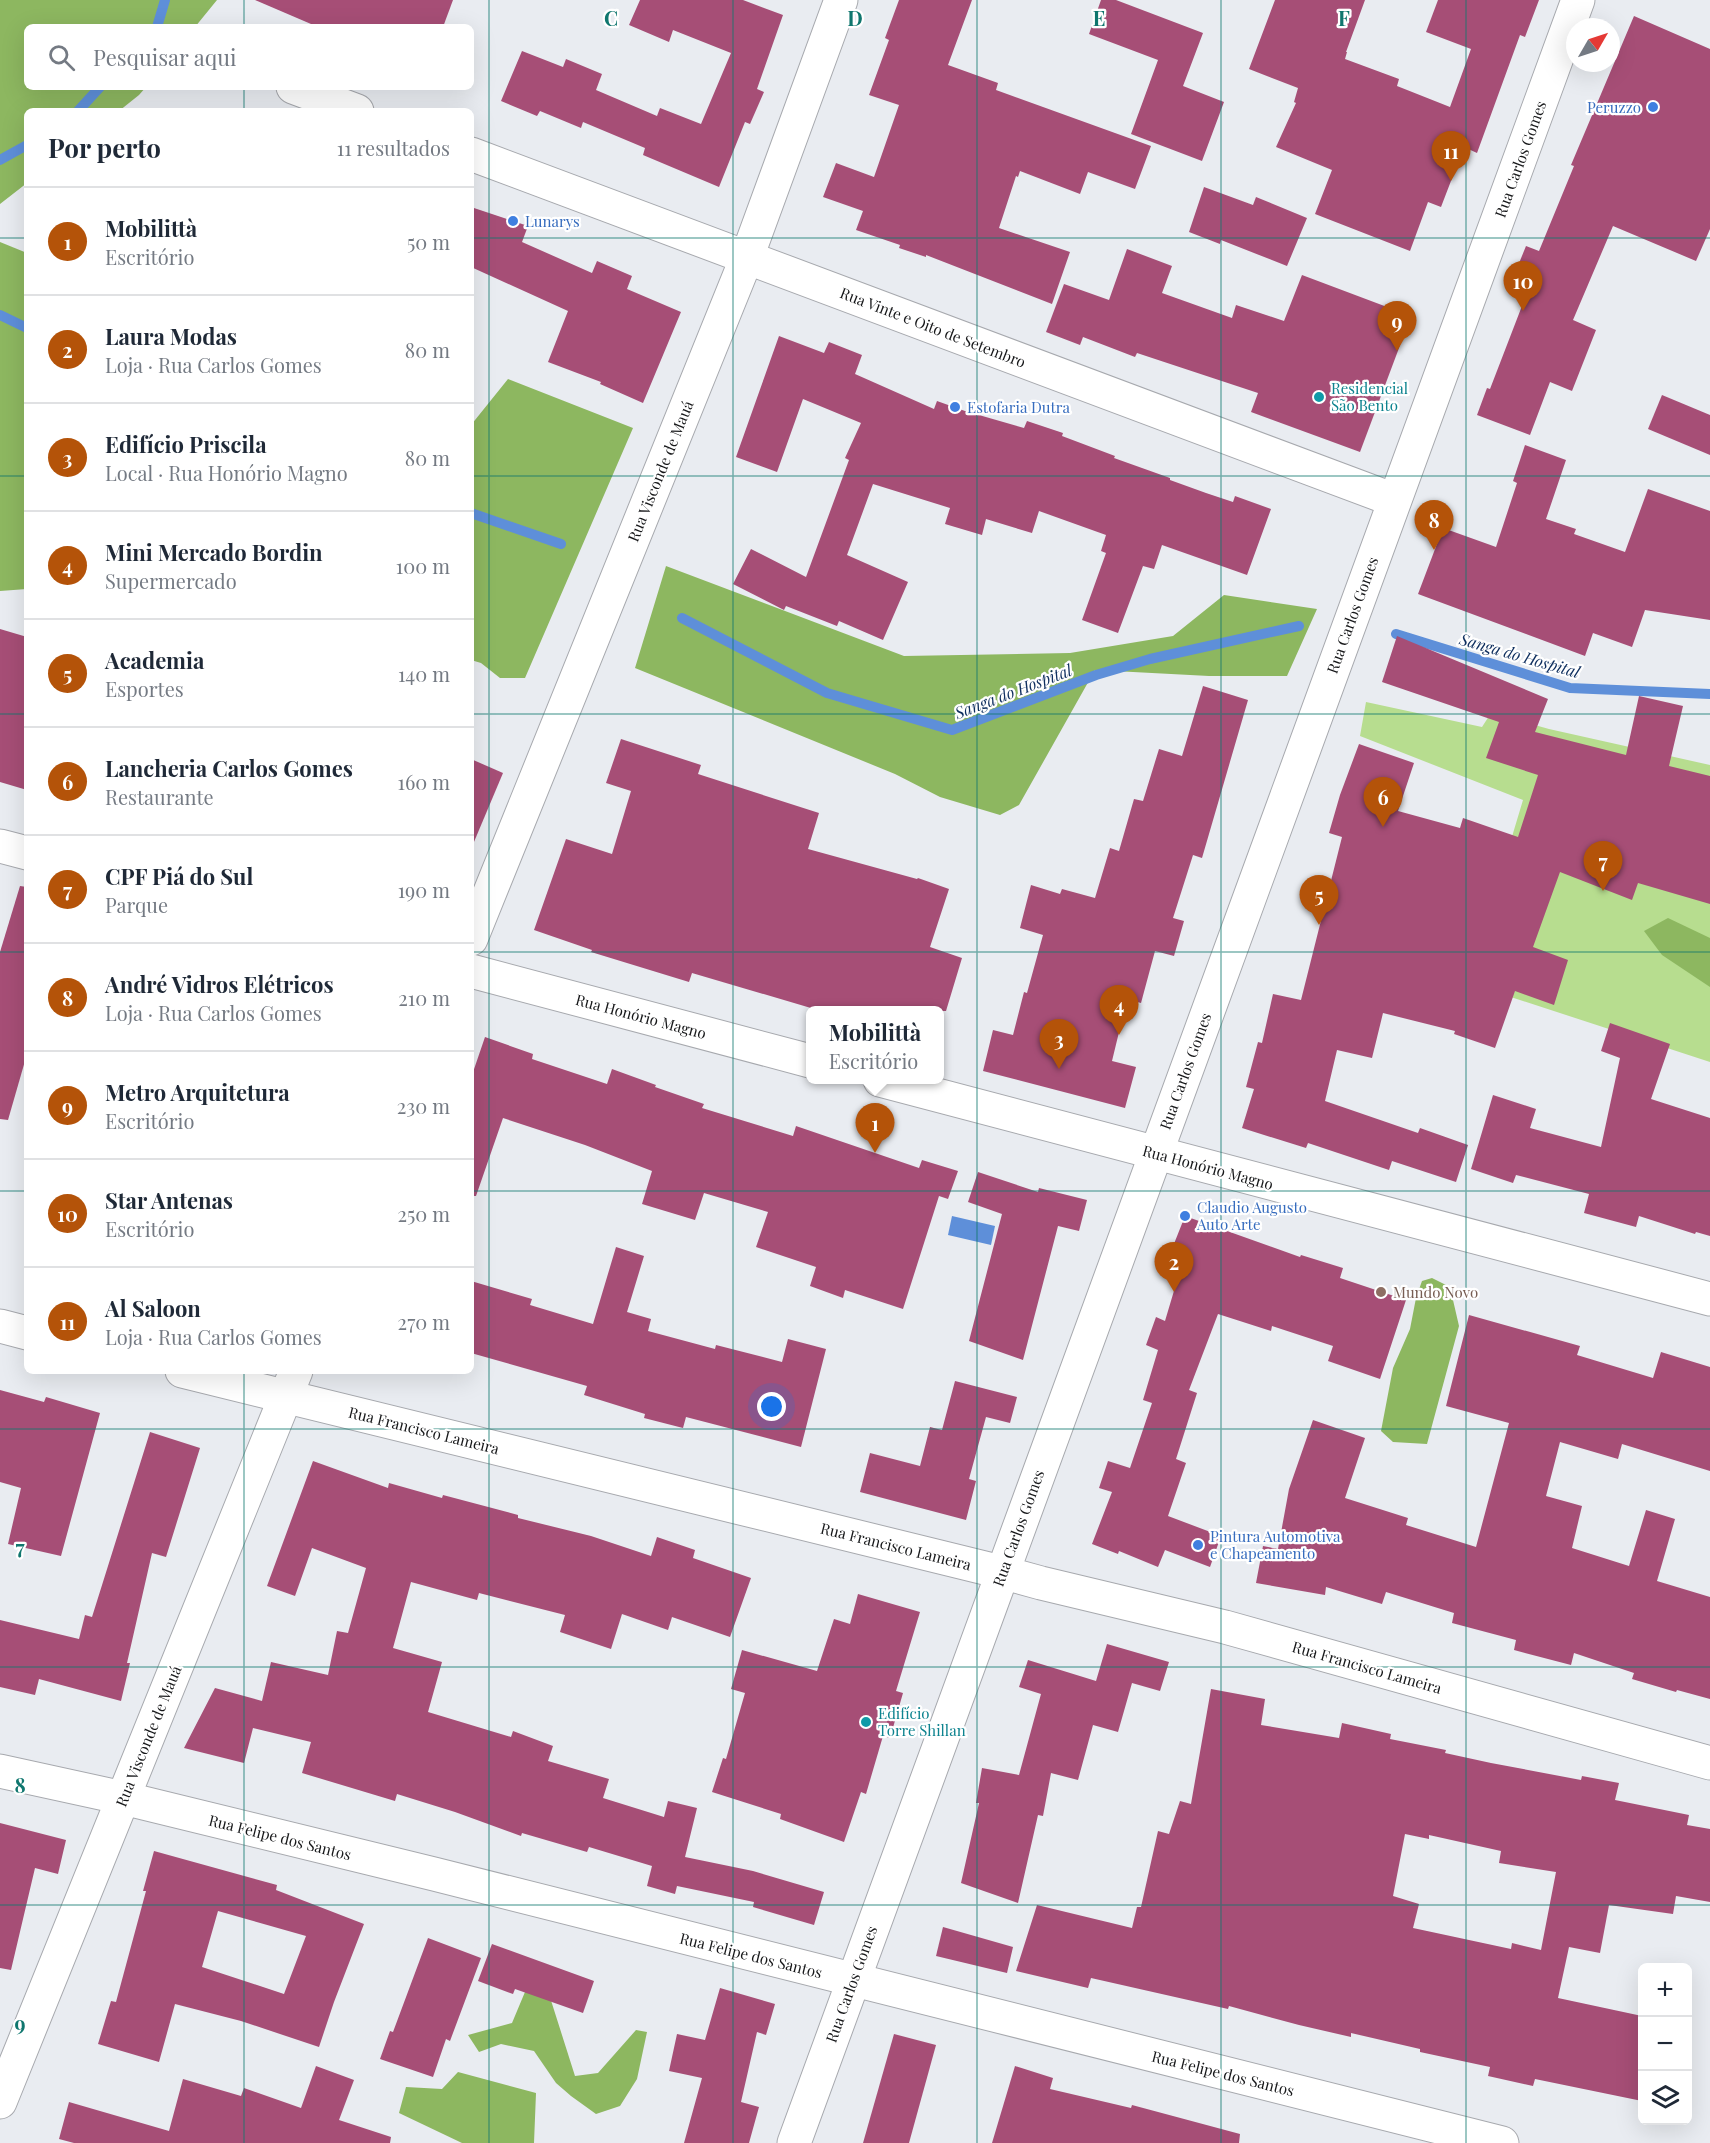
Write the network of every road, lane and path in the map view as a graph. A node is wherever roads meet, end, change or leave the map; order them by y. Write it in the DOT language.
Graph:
graph roads {
  1 [pos="841,0"];
  2 [pos="1578,0"];
  3 [pos="301,90"];
  4 [pos="349,108"];
  5 [pos="474,155"];
  6 [pos="747,257"];
  7 [pos="1394,500"];
  8 [pos="0,846"];
  9 [pos="24,852"];
  10 [pos="474,932"];
  11 [pos="474,972"];
  12 [pos="806,1060"];
  13 [pos="895,1084"];
  14 [pos="1155,1153"];
  15 [pos="1710,1299"];
  16 [pos="0,1326"];
  17 [pos="24,1332"];
  18 [pos="207,1374"];
  19 [pos="290,1384"];
  20 [pos="1001,1572"];
  21 [pos="1710,1764"];
  22 [pos="0,1771"];
  23 [pos="123,1798"];
  24 [pos="851,1980"];
  25 [pos="0,2102"];
  26 [pos="794,2143"];
  27 [pos="1502,2143"];
  1 -- 6 [label="street, Rua Visconde de Mauá"];
  2 -- 7 [label="street, Rua Carlos Gomes"];
  3 -- 4 [label="street"];
  5 -- 6 [label="street, Rua Vinte e Oito de Setembro"];
  6 -- 7 [label="street, Rua Vinte e Oito de Setembro"];
  6 -- 10 [label="street, Rua Visconde de Mauá"];
  7 -- 14 [label="street, Rua Carlos Gomes"];
  8 -- 9 [label="street"];
  11 -- 12 [label="street, Rua Honório Magno"];
  13 -- 14 [label="street, Rua Honório Magno"];
  14 -- 15 [label="street, Rua Honório Magno"];
  14 -- 20 [label="street, Rua Carlos Gomes"];
  16 -- 17 [label="street"];
  18 -- 19 [label="street, Rua Francisco Lameira"];
  19 -- 20 [label="street, Rua Francisco Lameira"];
  19 -- 23 [label="street, Rua Visconde de Mauá"];
  20 -- 21 [label="street, Rua Francisco Lameira"];
  20 -- 24 [label="street, Rua Carlos Gomes"];
  22 -- 23 [label="street, Rua Felipe dos Santos"];
  23 -- 24 [label="street, Rua Felipe dos Santos"];
  23 -- 25 [label="street, Rua Visconde de Mauá"];
  24 -- 26 [label="street, Rua Carlos Gomes"];
  24 -- 27 [label="street, Rua Felipe dos Santos"];
}
